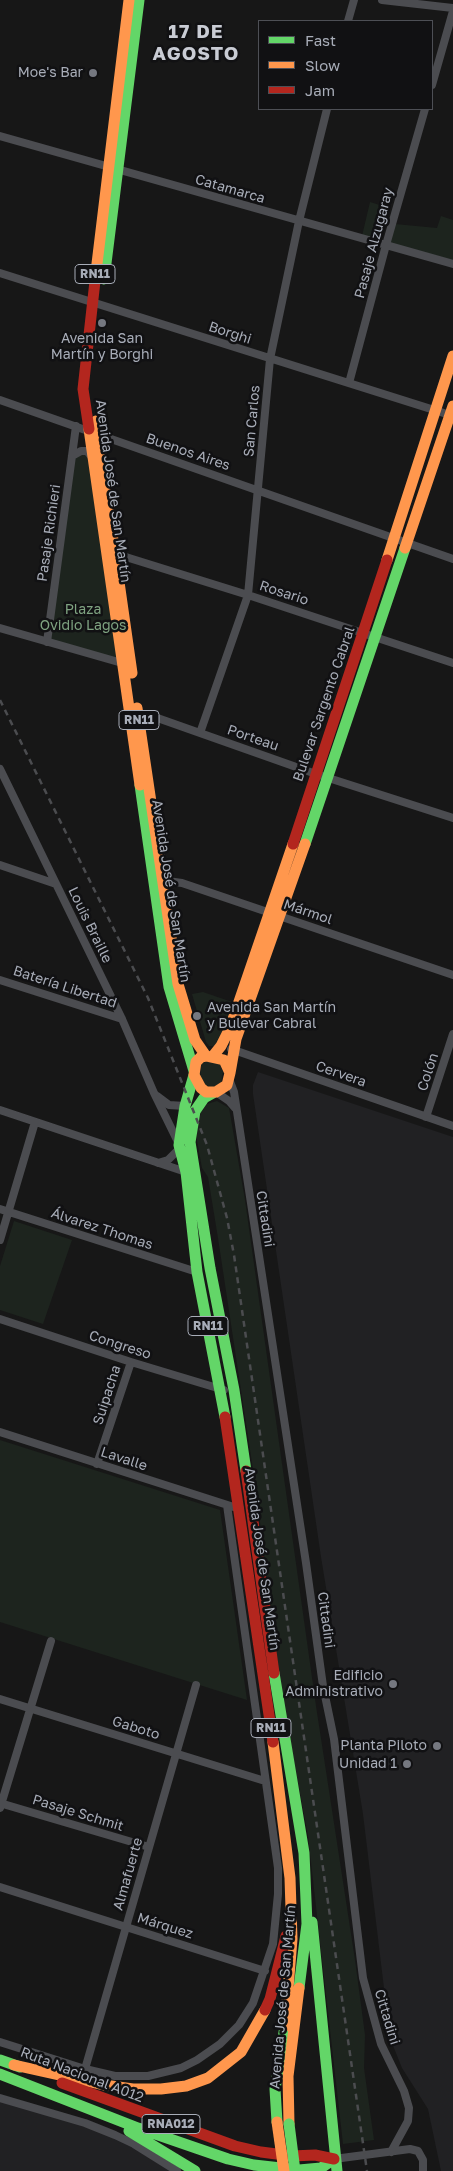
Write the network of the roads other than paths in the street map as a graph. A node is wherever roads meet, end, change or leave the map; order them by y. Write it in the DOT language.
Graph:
graph roads {
  1 [pos="129,0"];
  2 [pos="139,0"];
  3 [pos="354,0"];
  4 [pos="382,0"];
  5 [pos="453,10"];
  6 [pos="348,20"];
  7 [pos="433,81"];
  8 [pos="327,110"];
  9 [pos="425,110"];
  10 [pos="0,136"];
  11 [pos="113,169"];
  12 [pos="299,221"];
  13 [pos="386,245"];
  14 [pos="453,264"];
  15 [pos="0,273"];
  16 [pos="96,303"];
  17 [pos="453,356"];
  18 [pos="270,359"];
  19 [pos="349,383"];
  20 [pos="0,400"];
  21 [pos="436,411"];
  22 [pos="452,412"];
  23 [pos="76,426"];
  24 [pos="94,433"];
  25 [pos="72,456"];
  26 [pos="92,456"];
  27 [pos="258,490"];
  28 [pos="400,541"];
  29 [pos="110,553"];
  30 [pos="453,559"];
  31 [pos="248,594"];
  32 [pos="0,628"];
  33 [pos="369,634"];
  34 [pos="47,642"];
  35 [pos="122,663"];
  36 [pos="453,663"];
  37 [pos="134,714"];
  38 [pos="200,733"];
  39 [pos="0,769"];
  40 [pos="322,775"];
  41 [pos="453,818"];
  42 [pos="0,865"];
  43 [pos="158,880"];
  44 [pos="56,884"];
  45 [pos="276,915"];
  46 [pos="453,975"];
  47 [pos="0,980"];
  48 [pos="122,1019"];
  49 [pos="453,1034"];
  50 [pos="221,1046"];
  51 [pos="233,1050"];
  52 [pos="210,1056"];
  53 [pos="194,1073"];
  54 [pos="230,1076"];
  55 [pos="154,1093"];
  56 [pos="215,1093"];
  57 [pos="185,1106"];
  58 [pos="0,1110"];
  59 [pos="236,1110"];
  60 [pos="426,1117"];
  61 [pos="35,1122"];
  62 [pos="453,1126"];
  63 [pos="180,1147"];
  64 [pos="158,1163"];
  65 [pos="186,1172"];
  66 [pos="0,1209"];
  67 [pos="9,1212"];
  68 [pos="0,1240"];
  69 [pos="197,1272"];
  70 [pos="0,1319"];
  71 [pos="131,1362"];
  72 [pos="221,1390"];
  73 [pos="234,1390"];
  74 [pos="0,1432"];
  75 [pos="97,1464"];
  76 [pos="227,1505"];
  77 [pos="240,1509"];
  78 [pos="51,1642"];
  79 [pos="196,1686"];
  80 [pos="0,1699"];
  81 [pos="31,1709"];
  82 [pos="176,1754"];
  83 [pos="264,1781"];
  84 [pos="1,1805"];
  85 [pos="149,1847"];
  86 [pos="304,1852"];
  87 [pos="0,1888"];
  88 [pos="291,1914"];
  89 [pos="126,1927"];
  90 [pos="265,1971"];
  91 [pos="0,2042"];
  92 [pos="0,2060"];
  93 [pos="14,2065"];
  94 [pos="85,2069"];
  95 [pos="0,2074"];
  96 [pos="0,2098"];
  97 [pos="85,2106"];
  98 [pos="391,2152"];
  99 [pos="335,2165"];
  100 [pos="177,2171"];
  101 [pos="195,2171"];
  102 [pos="284,2171"];
  103 [pos="295,2171"];
  104 [pos="423,2171"];
  1 -- 11 [label="main road, Avenida José de San Martín / RN11"];
  2 -- 11 [label="main road, Avenida José de San Martín / RN11"];
  3 -- 6 [label="street"];
  4 -- 5 [label="street"];
  5 -- 7 [label="street"];
  8 -- 12 [label="street, San Carlos"];
  9 -- 13 [label="street, Pasaje Alzugaray"];
  10 -- 11 [label="street, Catamarca"];
  11 -- 12 [label="street, Catamarca"];
  11 -- 16 [label="main road, Avenida José de San Martín / RN11"];
  12 -- 13 [label="street, Catamarca"];
  12 -- 18 [label="street, San Carlos"];
  13 -- 14 [label="street, Catamarca"];
  13 -- 19 [label="street, Pasaje Alzugaray"];
  15 -- 16 [label="street, Borghi"];
  16 -- 18 [label="street, Borghi"];
  16 -- 24 [label="main road, Avenida José de San Martín / RN11"];
  17 -- 21 [label="main road, Bulevar Sargento Cabral"];
  18 -- 19 [label="street, Borghi"];
  18 -- 27 [label="street, San Carlos"];
  19 -- 21 [label="street, Borghi"];
  20 -- 23 [label="street, Buenos Aires"];
  21 -- 22 [label="street, Borghi"];
  21 -- 28 [label="main road, Bulevar Sargento Cabral"];
  22 -- 28 [label="main road, Bulevar Sargento Cabral"];
  23 -- 24 [label="street, Buenos Aires"];
  23 -- 25 [label="street, Pasaje Richieri"];
  24 -- 26 [label="main road, Avenida José de San Martín / RN11"];
  24 -- 27 [label="street, Buenos Aires"];
  24 -- 29 [label="main road, Avenida José de San Martín / RN11"];
  25 -- 26 [label="street"];
  25 -- 34 [label="street, Pasaje Richieri"];
  26 -- 29 [label="main road, Avenida José de San Martín / RN11"];
  27 -- 28 [label="street, Buenos Aires"];
  27 -- 31 [label="street, San Carlos"];
  28 -- 30 [label="street, Buenos Aires"];
  28 -- 33 [label="main road, Bulevar Sargento Cabral"];
  29 -- 31 [label="street, Rosario"];
  29 -- 35 [label="main road, Avenida José de San Martín / RN11"];
  29 -- 37 [label="main road, Avenida José de San Martín / RN11"];
  31 -- 33 [label="street, Rosario"];
  31 -- 38 [label="street, San Carlos"];
  32 -- 34 [label="street"];
  33 -- 36 [label="street, Rosario"];
  33 -- 40 [label="main road, Bulevar Sargento Cabral"];
  34 -- 35 [label="street"];
  35 -- 37 [label="main road, Avenida José de San Martín / RN11"];
  37 -- 38 [label="street, Porteau"];
  37 -- 43 [label="main road, Avenida José de San Martín / RN11"];
  38 -- 40 [label="street, Porteau"];
  39 -- 44 [label="street, Louis Braille"];
  40 -- 41 [label="street, Porteau"];
  40 -- 45 [label="main road, Bulevar Sargento Cabral"];
  42 -- 44 [label="street"];
  43 -- 45 [label="street, Mármol"];
  43 -- 52 [label="main road, Avenida José de San Martín / RN11"];
  43 -- 53 [label="main road, Avenida José de San Martín / RN11"];
  44 -- 48 [label="street, Louis Braille"];
  45 -- 46 [label="street, Mármol"];
  45 -- 50 [label="main road, Bulevar Sargento Cabral"];
  45 -- 51 [label="main road, Bulevar Sargento Cabral"];
  47 -- 48 [label="street, Batería Libertad"];
  48 -- 55 [label="street, Louis Braille"];
  49 -- 60 [label="street, Colón"];
  50 -- 51 [label="street, Cervera"];
  50 -- 52 [label="main road, Bulevar Sargento Cabral"];
  51 -- 54 [label="main road, Bulevar Sargento Cabral"];
  51 -- 60 [label="street, Cervera"];
  52 -- 53 [label="main road"];
  52 -- 54 [label="main road, RN11"];
  53 -- 56 [label="main road"];
  53 -- 57 [label="main road, Avenida José de San Martín / RN11"];
  54 -- 56 [label="main road, RN11"];
  54 -- 59 [label="street, Cittadini"];
  55 -- 57 [label="street"];
  55 -- 63 [label="street, Louis Braille"];
  56 -- 59 [label="street"];
  56 -- 73 [label="main road, Avenida José de San Martín / RN11"];
  57 -- 63 [label="main road, Avenida José de San Martín / RN11"];
  58 -- 61 [label="street"];
  59 -- 98 [label="street, Cittadini"];
  60 -- 62 [label="street, Cervera"];
  61 -- 64 [label="street"];
  61 -- 67 [label="street"];
  63 -- 64 [label="street"];
  63 -- 65 [label="main road, Avenida José de San Martín / RN11"];
  64 -- 65 [label="street"];
  65 -- 69 [label="main road, Avenida José de San Martín / RN11"];
  66 -- 67 [label="street, Álvarez Thomas"];
  67 -- 68 [label="street"];
  67 -- 69 [label="street, Álvarez Thomas"];
  69 -- 72 [label="main road, Avenida José de San Martín / RN11"];
  70 -- 71 [label="street, Congreso"];
  71 -- 72 [label="street, Congreso"];
  71 -- 75 [label="street, Suipacha"];
  72 -- 73 [label="street, Congreso"];
  72 -- 77 [label="main road, Avenida José de San Martín / RN11"];
  73 -- 86 [label="main road, Avenida José de San Martín / RN11"];
  74 -- 75 [label="street, Lavalle"];
  75 -- 76 [label="street, Lavalle"];
  76 -- 77 [label="street, Lavalle"];
  76 -- 83 [label="street"];
  77 -- 88 [label="main road, Avenida José de San Martín / RN11"];
  78 -- 81 [label="street"];
  79 -- 82 [label="street, Almafuerte"];
  80 -- 81 [label="street, Gaboto"];
  81 -- 82 [label="street, Gaboto"];
  81 -- 84 [label="street"];
  82 -- 83 [label="street, Gaboto"];
  82 -- 85 [label="street, Almafuerte"];
  83 -- 90 [label="street"];
  84 -- 85 [label="street, Pasaje Schmit"];
  85 -- 89 [label="street, Almafuerte"];
  86 -- 99 [label="main road"];
  86 -- 103 [label="main road, Avenida José de San Martín / RN11, bridge"];
  87 -- 89 [label="street, Márquez"];
  88 -- 93 [label="main road"];
  88 -- 102 [label="main road, Avenida José de San Martín / RN11, bridge"];
  89 -- 90 [label="street, Márquez"];
  89 -- 94 [label="street, Almafuerte"];
  90 -- 94 [label="street"];
  91 -- 94 [label="street"];
  92 -- 93 [label="main road, Ruta Nacional A012 / RNA012"];
  93 -- 99 [label="main road, Ruta Nacional A012 / RNA012"];
  95 -- 97 [label="main road, Ruta Nacional A012 / RNA012"];
  96 -- 100 [label="street"];
  97 -- 99 [label="main road, Ruta Nacional A012 / RNA012"];
  97 -- 101 [label="main road"];
  98 -- 99 [label="street"];
  98 -- 104 [label="street"];
}
